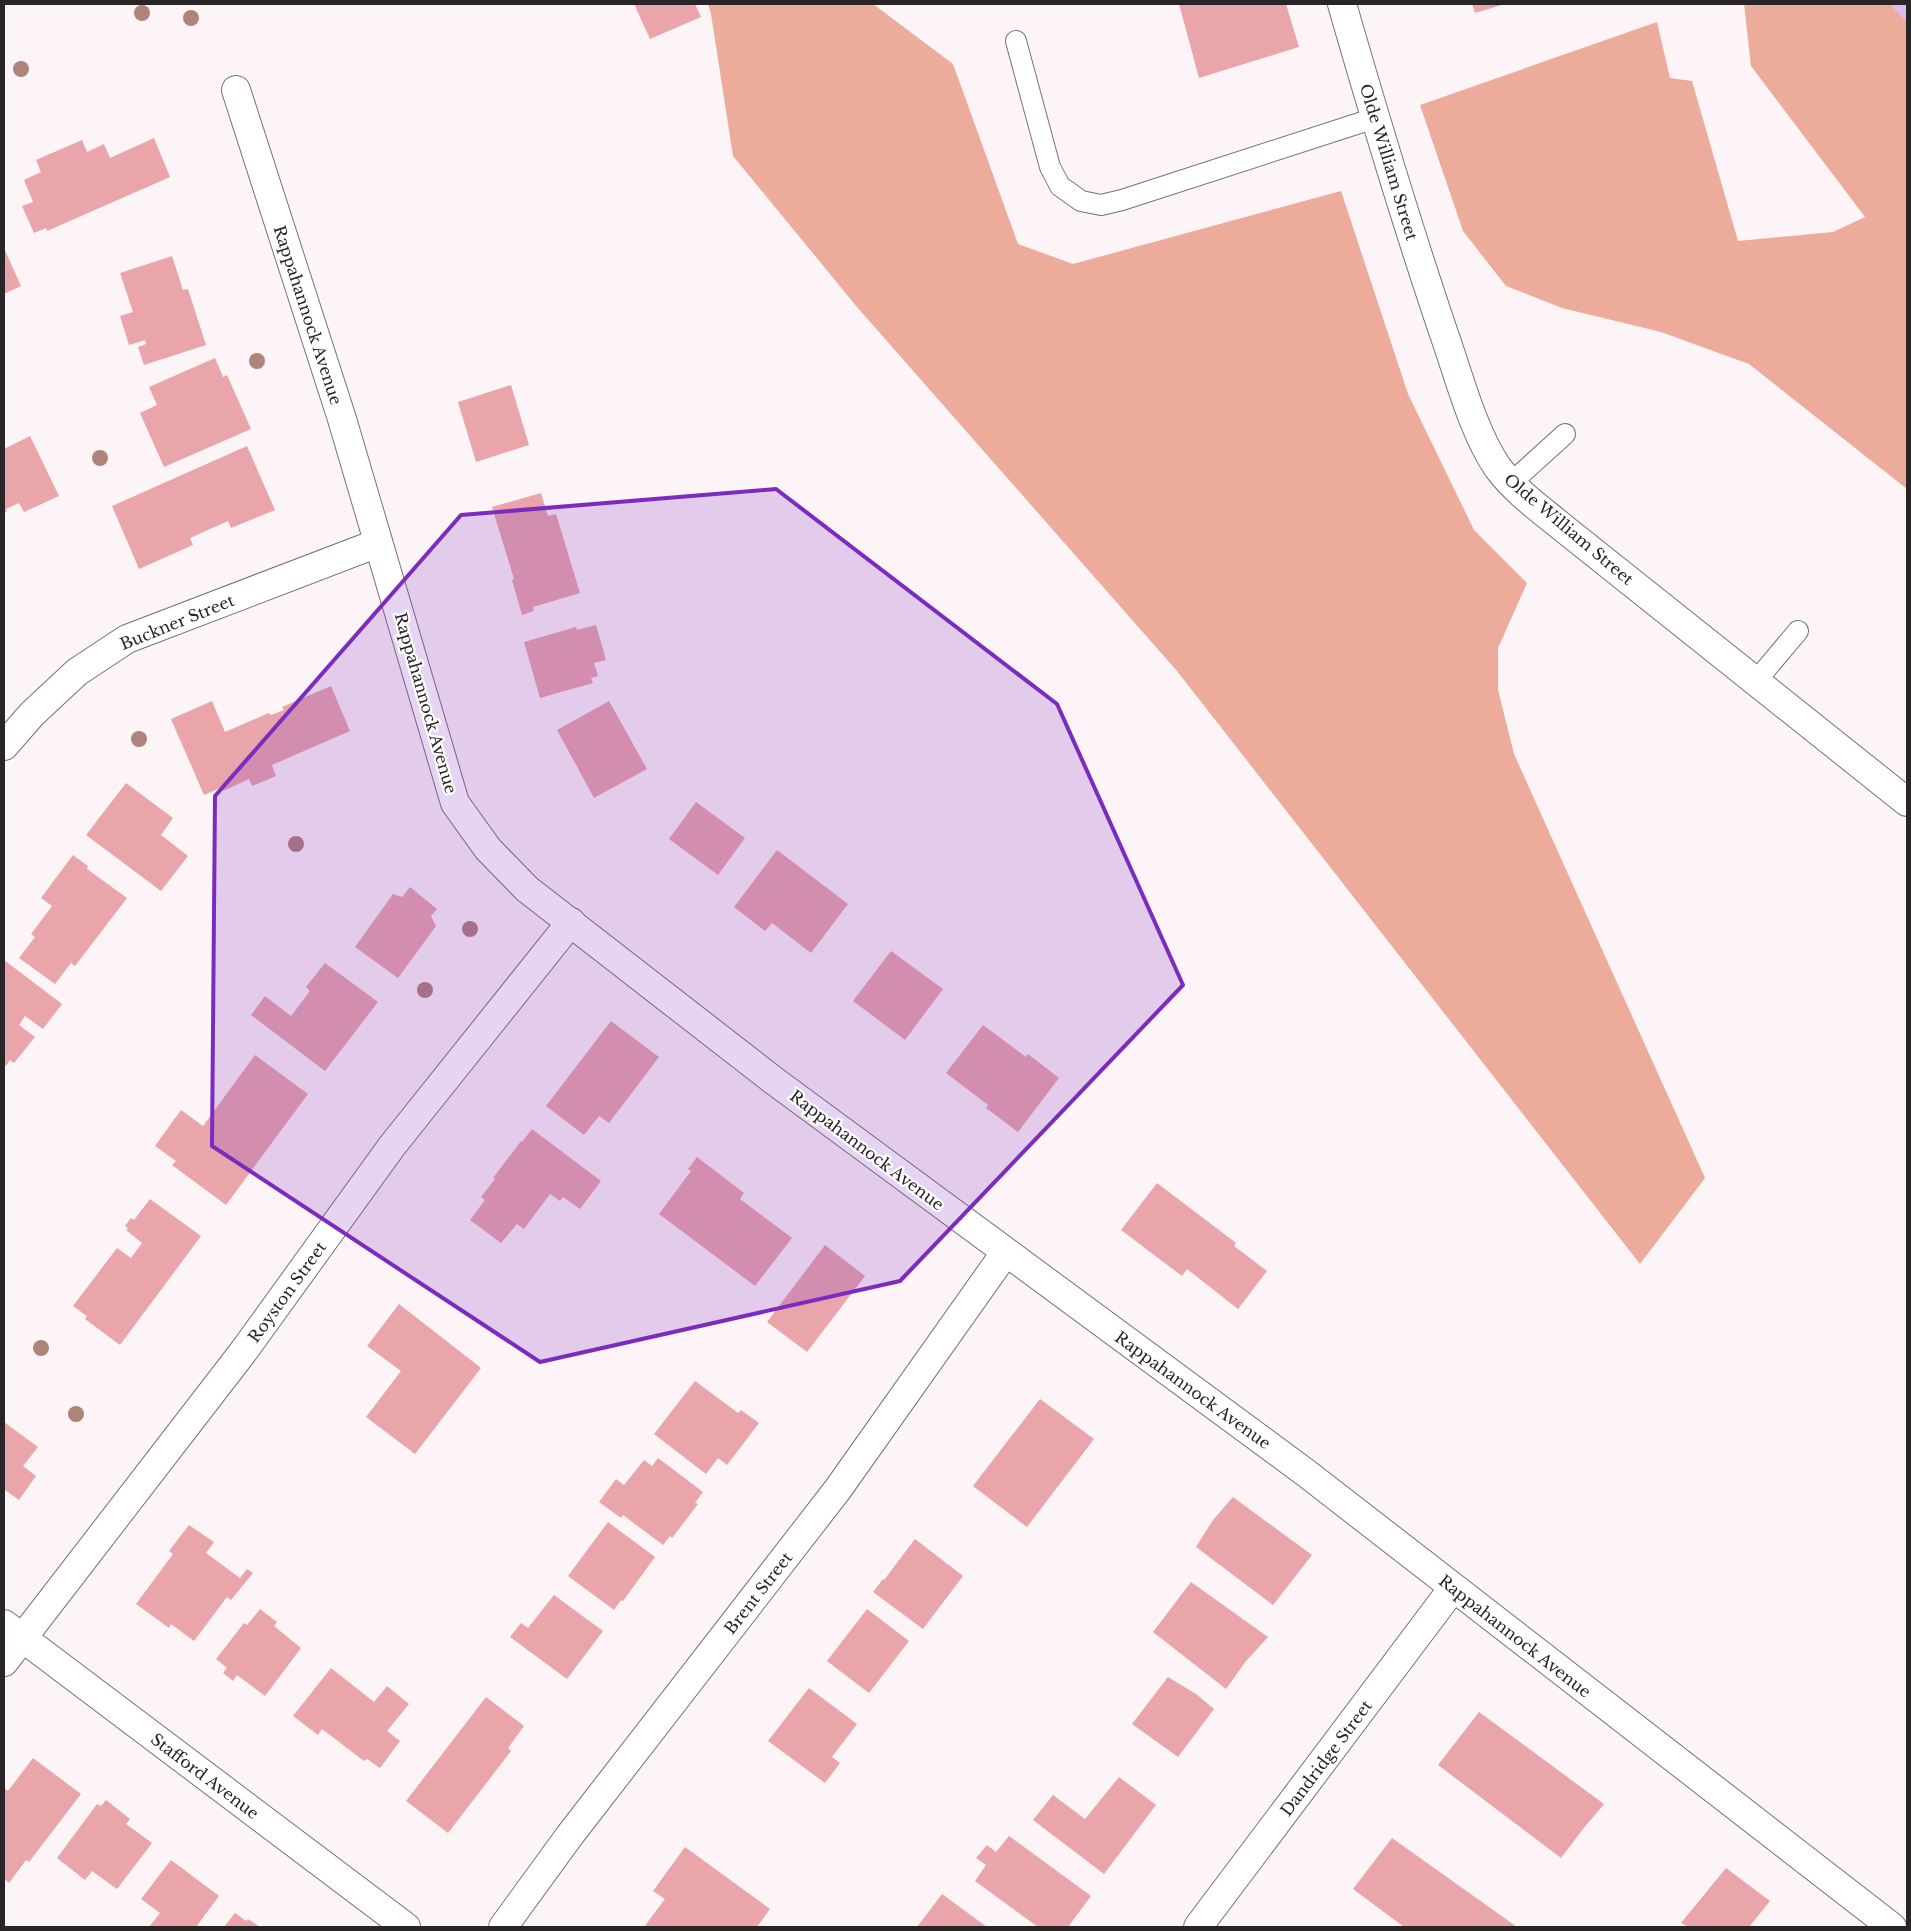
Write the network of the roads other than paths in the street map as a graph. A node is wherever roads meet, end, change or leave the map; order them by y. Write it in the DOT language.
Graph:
graph roads {
  1 [pos="1342,4"];
  2 [pos="1016,41"];
  3 [pos="236,90"];
  4 [pos="1375,118"];
  5 [pos="1565,434"];
  6 [pos="1511,483"];
  7 [pos="378,543"];
  8 [pos="1798,631"];
  9 [pos="1756,681"];
  10 [pos="4,746"];
  11 [pos="1907,802"];
  12 [pos="570,922"];
  13 [pos="1005,1252"];
  14 [pos="1453,1588"];
  15 [pos="13,1631"];
  16 [pos="4,1662"];
  17 [pos="406,1927"];
  18 [pos="503,1927"];
  19 [pos="1198,1927"];
  20 [pos="1892,1927"];
  1 -- 4 [label="street, Olde William Street"];
  2 -- 4 [label="lane"];
  3 -- 7 [label="street, Rappahannock Avenue"];
  4 -- 6 [label="street, Olde William Street"];
  5 -- 6 [label="lane"];
  6 -- 9 [label="street, Olde William Street"];
  7 -- 10 [label="street, Buckner Street"];
  7 -- 12 [label="street, Rappahannock Avenue"];
  8 -- 9 [label="lane"];
  9 -- 11 [label="street, Olde William Street"];
  12 -- 13 [label="street, Rappahannock Avenue"];
  12 -- 15 [label="street, Royston Street"];
  13 -- 14 [label="street, Rappahannock Avenue"];
  13 -- 18 [label="street, Brent Street"];
  14 -- 19 [label="street, Dandridge Street"];
  14 -- 20 [label="street, Rappahannock Avenue"];
  15 -- 16 [label="street, Royston Street"];
  15 -- 17 [label="street, Stafford Avenue"];
}
